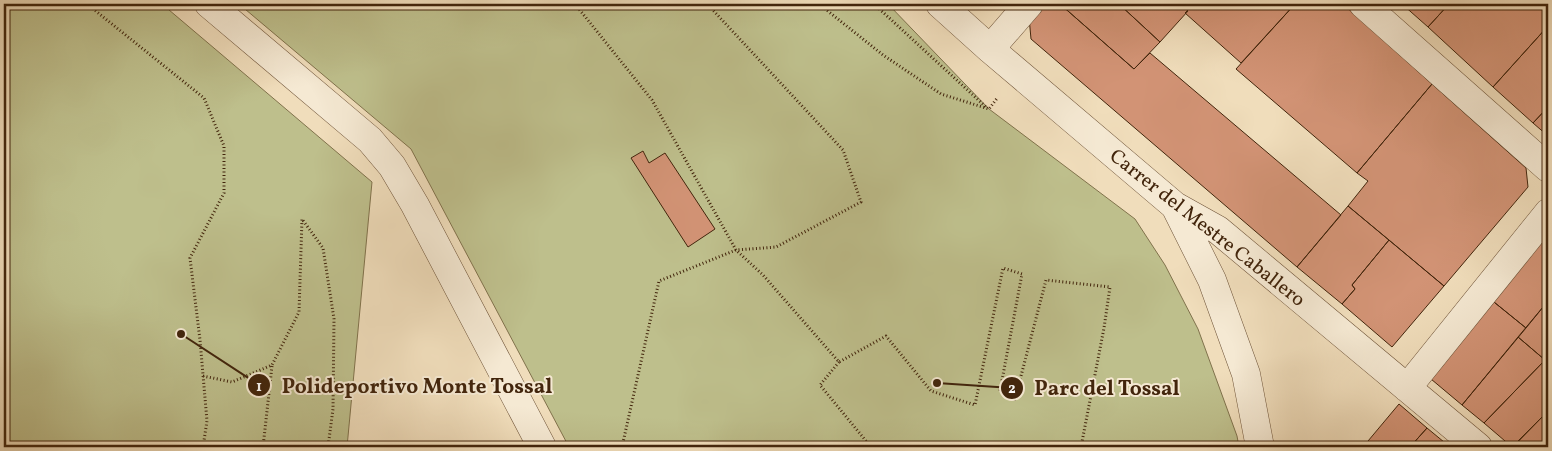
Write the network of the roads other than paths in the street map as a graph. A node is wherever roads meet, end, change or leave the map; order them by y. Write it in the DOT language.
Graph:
graph roads {
  1 [pos="209,4"];
  2 [pos="940,4"];
  3 [pos="1029,4"];
  4 [pos="1363,4"];
  5 [pos="990,49"];
  6 [pos="1548,168"];
  7 [pos="1175,206"];
  8 [pos="1548,213"];
  9 [pos="1407,388"];
  10 [pos="542,447"];
  11 [pos="1260,447"];
  12 [pos="1478,447"];
  1 -- 10 [label="street"];
  2 -- 5 [label="street, Carrer del Mestre Caballero"];
  3 -- 5 [label="street"];
  4 -- 6 [label="street"];
  5 -- 7 [label="street, Carrer del Mestre Caballero"];
  7 -- 9 [label="street, Carrer del Mestre Caballero"];
  7 -- 11 [label="street"];
  8 -- 9 [label="street"];
  9 -- 12 [label="street, Carrer del Mestre Caballero"];
}
